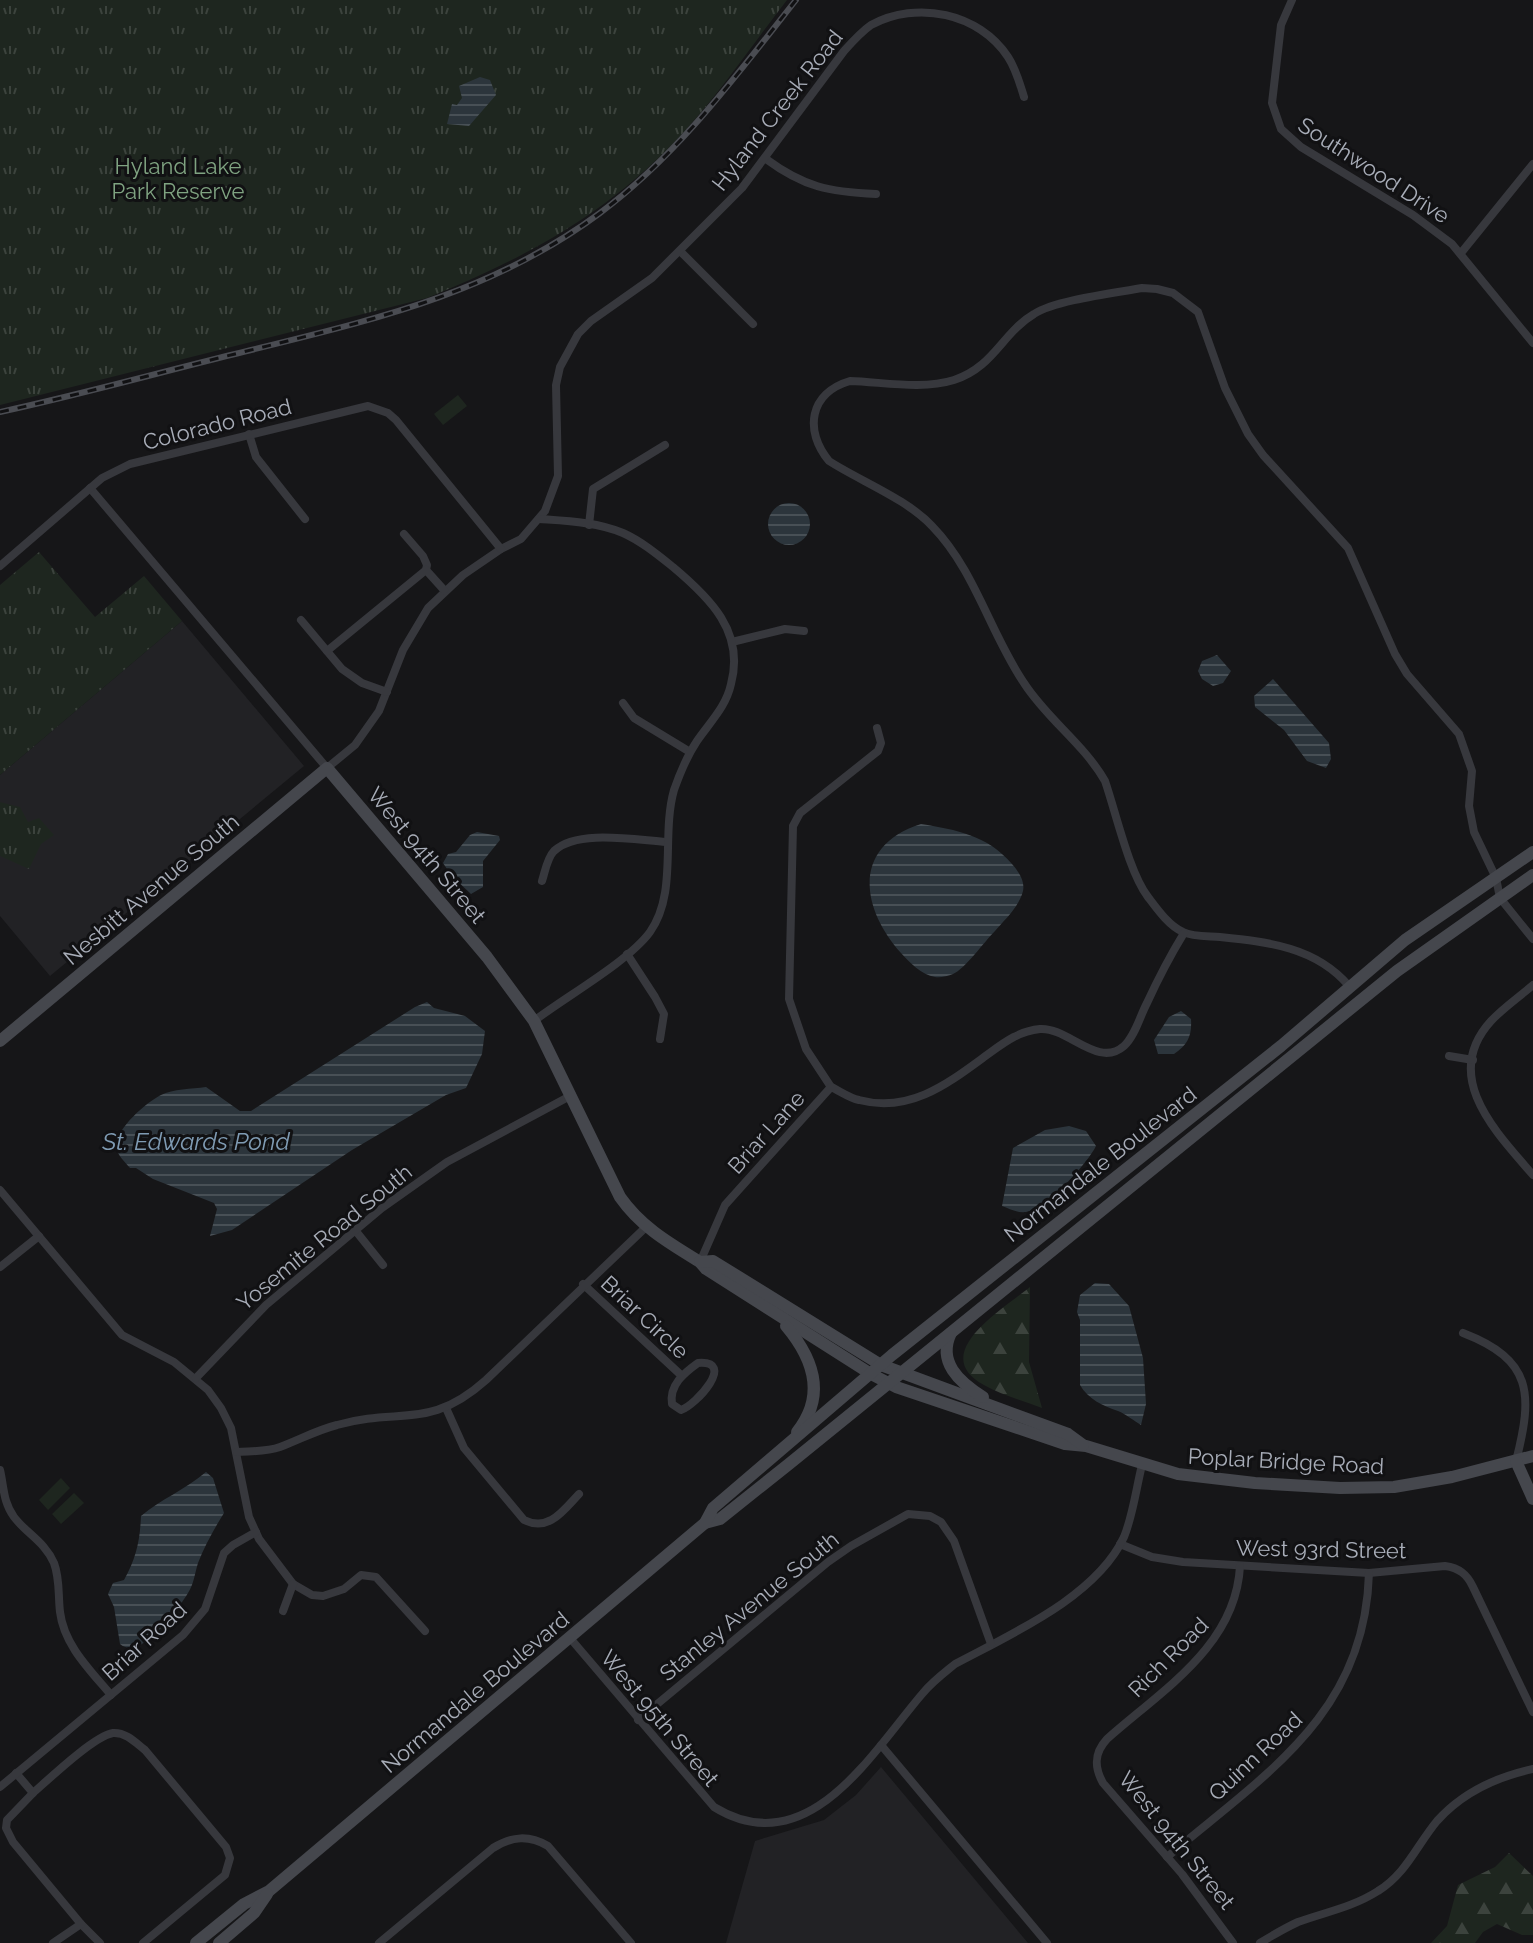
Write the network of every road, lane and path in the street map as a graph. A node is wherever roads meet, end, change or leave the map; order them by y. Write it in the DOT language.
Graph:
graph roads {
  1 [pos="929,0"];
  2 [pos="1292,0"];
  3 [pos="928,10"];
  4 [pos="1024,97"];
  5 [pos="766,159"];
  6 [pos="1533,164"];
  7 [pos="876,194"];
  8 [pos="680,251"];
  9 [pos="1461,253"];
  10 [pos="753,324"];
  11 [pos="1533,343"];
  12 [pos="249,434"];
  13 [pos="665,445"];
  14 [pos="90,488"];
  15 [pos="305,519"];
  16 [pos="539,519"];
  17 [pos="589,525"];
  18 [pos="404,534"];
  19 [pos="501,549"];
  20 [pos="0,566"];
  21 [pos="426,570"];
  22 [pos="444,590"];
  23 [pos="301,620"];
  24 [pos="804,631"];
  25 [pos="732,642"];
  26 [pos="327,651"];
  27 [pos="387,692"];
  28 [pos="623,703"];
  29 [pos="877,728"];
  30 [pos="690,752"];
  31 [pos="327,768"];
  32 [pos="666,842"];
  33 [pos="1533,852"];
  34 [pos="1533,875"];
  35 [pos="1496,878"];
  36 [pos="542,881"];
  37 [pos="1500,898"];
  38 [pos="1184,933"];
  39 [pos="1533,939"];
  40 [pos="627,954"];
  41 [pos="1533,985"];
  42 [pos="1349,986"];
  43 [pos="534,1021"];
  44 [pos="660,1039"];
  45 [pos="0,1041"];
  46 [pos="1449,1056"];
  47 [pos="1473,1060"];
  48 [pos="831,1087"];
  49 [pos="572,1095"];
  50 [pos="1533,1175"];
  51 [pos="0,1190"];
  52 [pos="646,1227"];
  53 [pos="355,1230"];
  54 [pos="39,1236"];
  55 [pos="700,1262"];
  56 [pos="383,1265"];
  57 [pos="0,1267"];
  58 [pos="583,1284"];
  59 [pos="782,1312"];
  60 [pos="953,1330"];
  61 [pos="1463,1333"];
  62 [pos="881,1365"];
  63 [pos="899,1373"];
  64 [pos="871,1374"];
  65 [pos="682,1376"];
  66 [pos="196,1378"];
  67 [pos="887,1383"];
  68 [pos="446,1408"];
  69 [pos="1002,1410"];
  70 [pos="1086,1446"];
  71 [pos="785,1447"];
  72 [pos="237,1452"];
  73 [pos="1533,1456"];
  74 [pos="1516,1461"];
  75 [pos="1142,1465"];
  76 [pos="0,1470"];
  77 [pos="579,1494"];
  78 [pos="1533,1499"];
  79 [pos="705,1523"];
  80 [pos="256,1532"];
  81 [pos="1120,1544"];
  82 [pos="1240,1566"];
  83 [pos="1369,1573"];
  84 [pos="293,1584"];
  85 [pos="283,1611"];
  86 [pos="425,1631"];
  87 [pos="570,1638"];
  88 [pos="991,1644"];
  89 [pos="111,1695"];
  90 [pos="1533,1712"];
  91 [pos="638,1720"];
  92 [pos="881,1745"];
  93 [pos="1096,1758"];
  94 [pos="1533,1769"];
  95 [pos="16,1773"];
  96 [pos="0,1787"];
  97 [pos="33,1793"];
  98 [pos="1167,1857"];
  99 [pos="269,1891"];
  100 [pos="81,1924"];
  101 [pos="53,1943"];
  102 [pos="100,1943"];
  103 [pos="143,1943"];
  104 [pos="196,1943"];
  105 [pos="219,1943"];
  106 [pos="379,1943"];
  107 [pos="631,1943"];
  108 [pos="1047,1943"];
  109 [pos="1233,1943"];
  110 [pos="1260,1943"];
  1 -- 3 [label="street"];
  2 -- 9 [label="street, Southwood Drive"];
  3 -- 4 [label="street, Hyland Creek Road"];
  3 -- 5 [label="street, Hyland Creek Road"];
  5 -- 7 [label="street"];
  5 -- 8 [label="street, Hyland Creek Road"];
  6 -- 9 [label="street"];
  8 -- 10 [label="street"];
  8 -- 16 [label="street, Hyland Creek Road"];
  9 -- 11 [label="street, Southwood Drive"];
  12 -- 14 [label="street, Colorado Road"];
  12 -- 15 [label="street"];
  12 -- 19 [label="street, Colorado Road"];
  13 -- 17 [label="street"];
  14 -- 20 [label="street, Colorado Road"];
  14 -- 31 [label="street, West 94th Street"];
  16 -- 17 [label="street"];
  16 -- 19 [label="street"];
  17 -- 25 [label="street"];
  18 -- 21 [label="street"];
  19 -- 22 [label="street"];
  21 -- 22 [label="street"];
  21 -- 26 [label="street"];
  22 -- 27 [label="street"];
  23 -- 26 [label="street"];
  24 -- 25 [label="street"];
  25 -- 30 [label="street"];
  26 -- 27 [label="street"];
  27 -- 31 [label="street"];
  28 -- 30 [label="street"];
  29 -- 48 [label="street"];
  30 -- 32 [label="street"];
  31 -- 43 [label="main road, West 94th Street"];
  31 -- 45 [label="main road, Nesbitt Avenue South"];
  32 -- 36 [label="street"];
  32 -- 40 [label="street"];
  33 -- 35 [label="main road, Normandale Boulevard"];
  34 -- 37 [label="main road, Normandale Boulevard"];
  35 -- 37 [label="street"];
  35 -- 38 [label="street"];
  35 -- 42 [label="main road, Normandale Boulevard"];
  37 -- 39 [label="street"];
  37 -- 60 [label="main road, Normandale Boulevard"];
  38 -- 42 [label="street"];
  38 -- 48 [label="street, Briar Lane"];
  40 -- 43 [label="street"];
  40 -- 44 [label="street"];
  41 -- 47 [label="street"];
  42 -- 62 [label="main road, Normandale Boulevard"];
  43 -- 49 [label="main road, West 94th Street"];
  46 -- 47 [label="street"];
  47 -- 50 [label="street"];
  48 -- 55 [label="street, Briar Lane"];
  49 -- 52 [label="main road, West 94th Street"];
  49 -- 53 [label="street, Yosemite Road South"];
  51 -- 54 [label="street"];
  52 -- 55 [label="main road, West 94th Street"];
  52 -- 58 [label="street"];
  53 -- 56 [label="street"];
  53 -- 66 [label="street, Yosemite Road South"];
  54 -- 57 [label="street"];
  54 -- 66 [label="street"];
  55 -- 59 [label="main road, West 94th Street"];
  58 -- 65 [label="street, Briar Circle"];
  58 -- 68 [label="street"];
  59 -- 62 [label="main road, Poplar Bridge Road"];
  59 -- 64 [label="main road, Poplar Bridge Road"];
  59 -- 71 [label="main road"];
  60 -- 63 [label="main road, Normandale Boulevard"];
  60 -- 69 [label="main road"];
  61 -- 74 [label="street"];
  62 -- 63 [label="main road, Poplar Bridge Road"];
  62 -- 64 [label="main road, Normandale Boulevard"];
  63 -- 67 [label="main road, Normandale Boulevard"];
  63 -- 69 [label="main road, Poplar Bridge Road"];
  64 -- 67 [label="main road, Poplar Bridge Road"];
  64 -- 71 [label="main road, Normandale Boulevard"];
  65 -- 65 [label="street, Briar Circle"];
  66 -- 72 [label="street"];
  67 -- 70 [label="main road, Poplar Bridge Road"];
  67 -- 79 [label="main road, Normandale Boulevard"];
  68 -- 72 [label="street"];
  68 -- 77 [label="street"];
  69 -- 70 [label="main road, Poplar Bridge Road"];
  70 -- 75 [label="main road, Poplar Bridge Road"];
  71 -- 79 [label="main road, Normandale Boulevard"];
  72 -- 80 [label="street"];
  73 -- 74 [label="main road, Poplar Bridge Road"];
  74 -- 75 [label="main road, Poplar Bridge Road"];
  74 -- 78 [label="main road"];
  75 -- 81 [label="street"];
  76 -- 89 [label="street"];
  79 -- 87 [label="main road, Normandale Boulevard"];
  80 -- 84 [label="street"];
  80 -- 89 [label="street, Briar Road"];
  81 -- 82 [label="street, West 93rd Street"];
  81 -- 88 [label="street"];
  82 -- 83 [label="street, West 93rd Street"];
  82 -- 93 [label="street, Rich Road"];
  83 -- 90 [label="street, West 93rd Street"];
  83 -- 98 [label="street, Quinn Road"];
  84 -- 85 [label="street"];
  84 -- 86 [label="street"];
  87 -- 91 [label="street, West 95th Street"];
  87 -- 99 [label="main road, Normandale Boulevard"];
  88 -- 91 [label="street, Stanley Avenue South"];
  88 -- 92 [label="street"];
  89 -- 95 [label="street, Briar Road"];
  91 -- 92 [label="street, West 95th Street"];
  92 -- 108 [label="street"];
  93 -- 98 [label="street, West 94th Street"];
  94 -- 110 [label="street"];
  95 -- 96 [label="street, Briar Road"];
  95 -- 97 [label="street"];
  97 -- 100 [label="street"];
  97 -- 103 [label="street"];
  98 -- 109 [label="street, West 94th Street"];
  99 -- 104 [label="main road, Normandale Boulevard"];
  99 -- 105 [label="main road, Normandale Boulevard"];
  100 -- 101 [label="street"];
  100 -- 102 [label="street"];
  106 -- 107 [label="street"];
}
